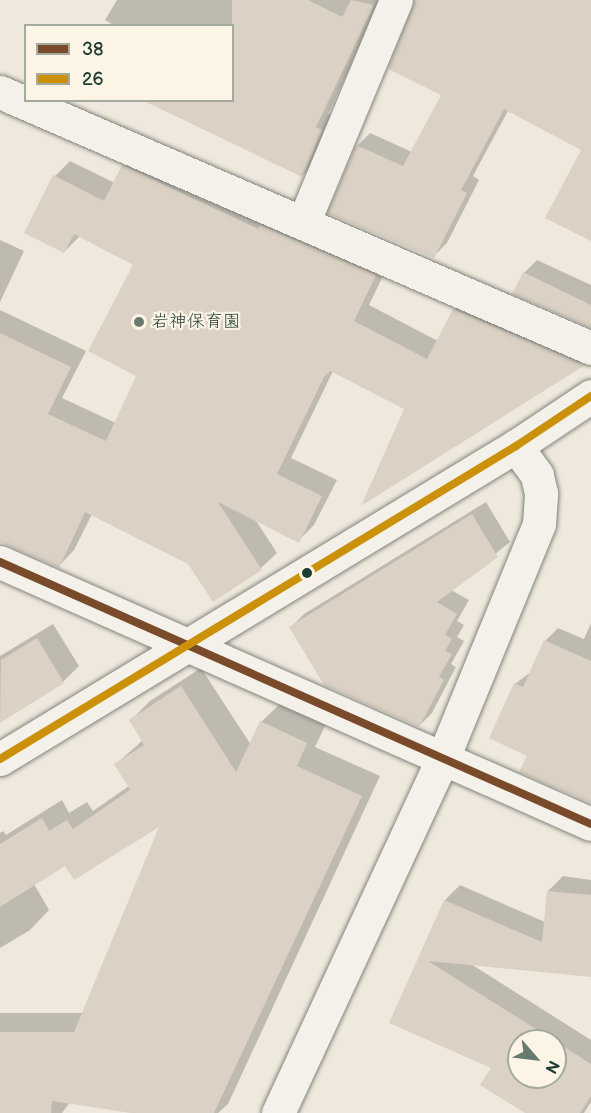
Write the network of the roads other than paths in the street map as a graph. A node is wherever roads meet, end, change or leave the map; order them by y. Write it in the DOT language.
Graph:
graph roads {
  1 [pos="396,0"];
  2 [pos="0,92"];
  3 [pos="304,221"];
  4 [pos="591,348"];
  5 [pos="591,396"];
  6 [pos="516,446"];
  7 [pos="0,562"];
  8 [pos="188,644"];
  9 [pos="443,758"];
  10 [pos="0,759"];
  11 [pos="591,824"];
  12 [pos="278,1113"];
  1 -- 3 [label="street"];
  2 -- 3 [label="street"];
  3 -- 4 [label="street"];
  5 -- 6 [label="street"];
  6 -- 8 [label="street"];
  6 -- 9 [label="street"];
  7 -- 8 [label="street"];
  8 -- 9 [label="street"];
  8 -- 10 [label="street"];
  9 -- 11 [label="street"];
  9 -- 12 [label="street"];
}
